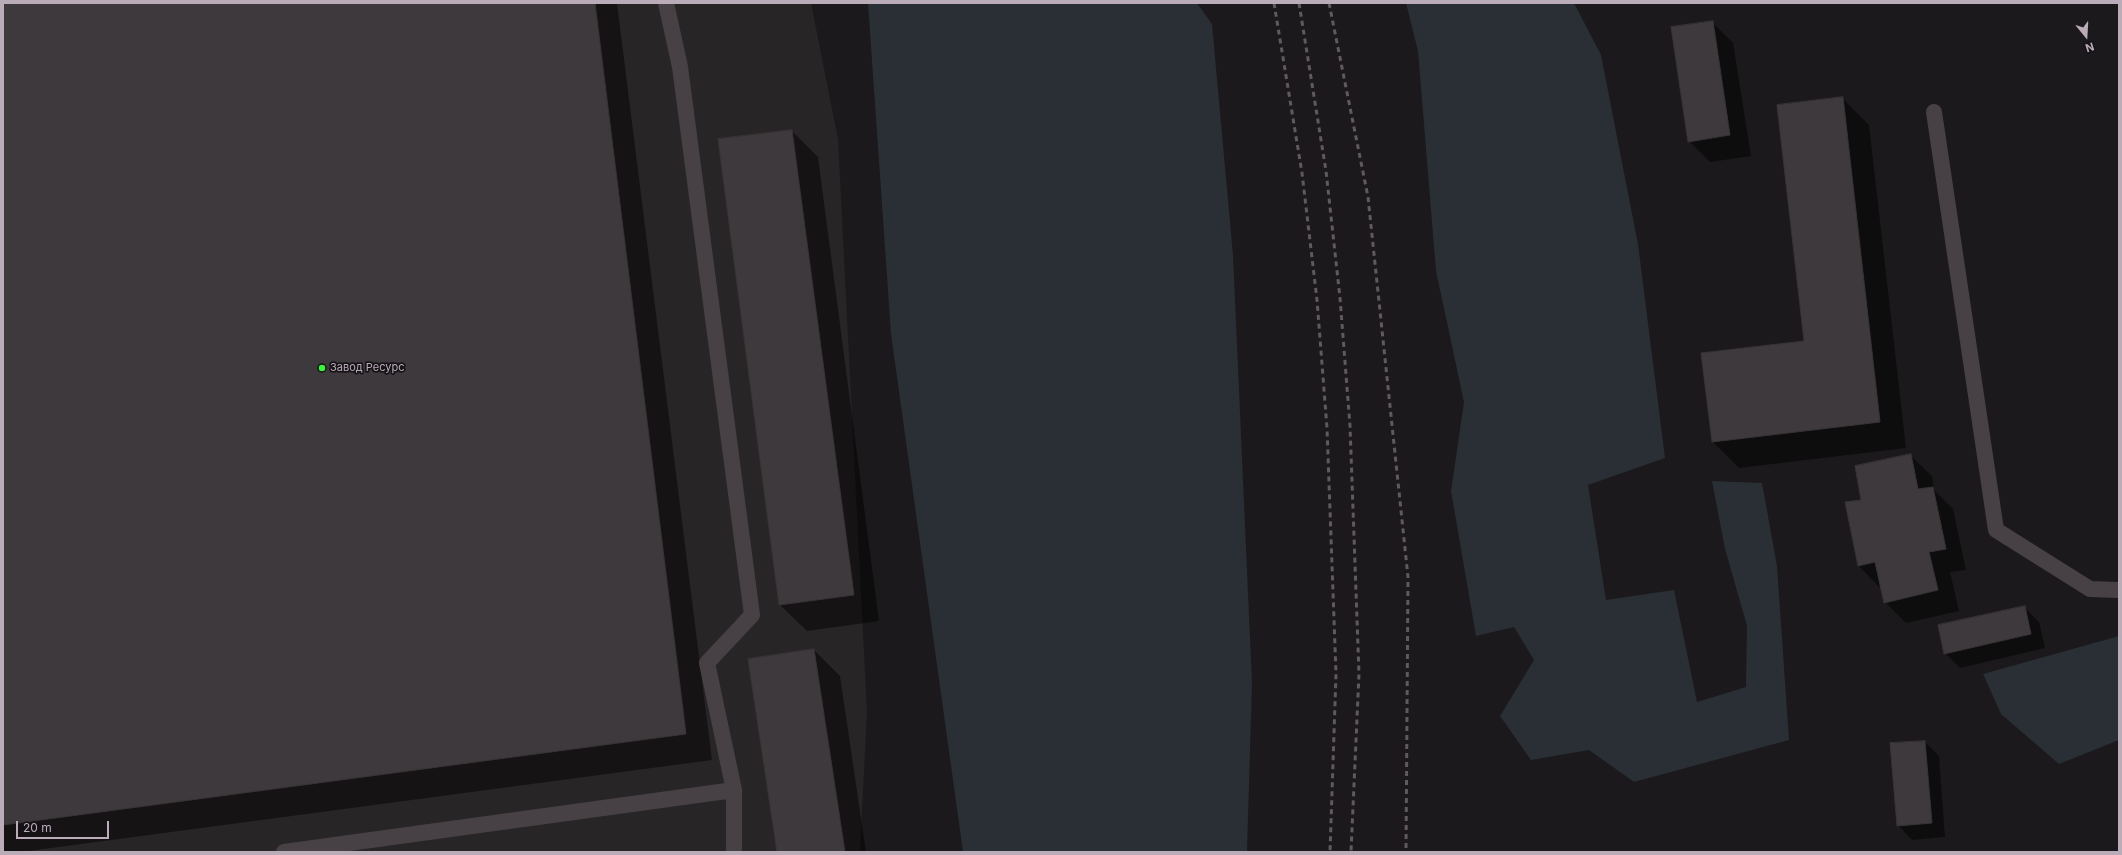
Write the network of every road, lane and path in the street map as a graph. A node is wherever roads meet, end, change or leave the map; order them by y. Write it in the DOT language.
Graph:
graph roads {
  1 [pos="666,3"];
  2 [pos="1934,112"];
  3 [pos="2119,590"];
  4 [pos="734,790"];
  5 [pos="284,852"];
  6 [pos="734,852"];
  1 -- 4 [label="lane"];
  2 -- 3 [label="lane"];
  4 -- 5 [label="lane"];
  4 -- 6 [label="lane"];
}
